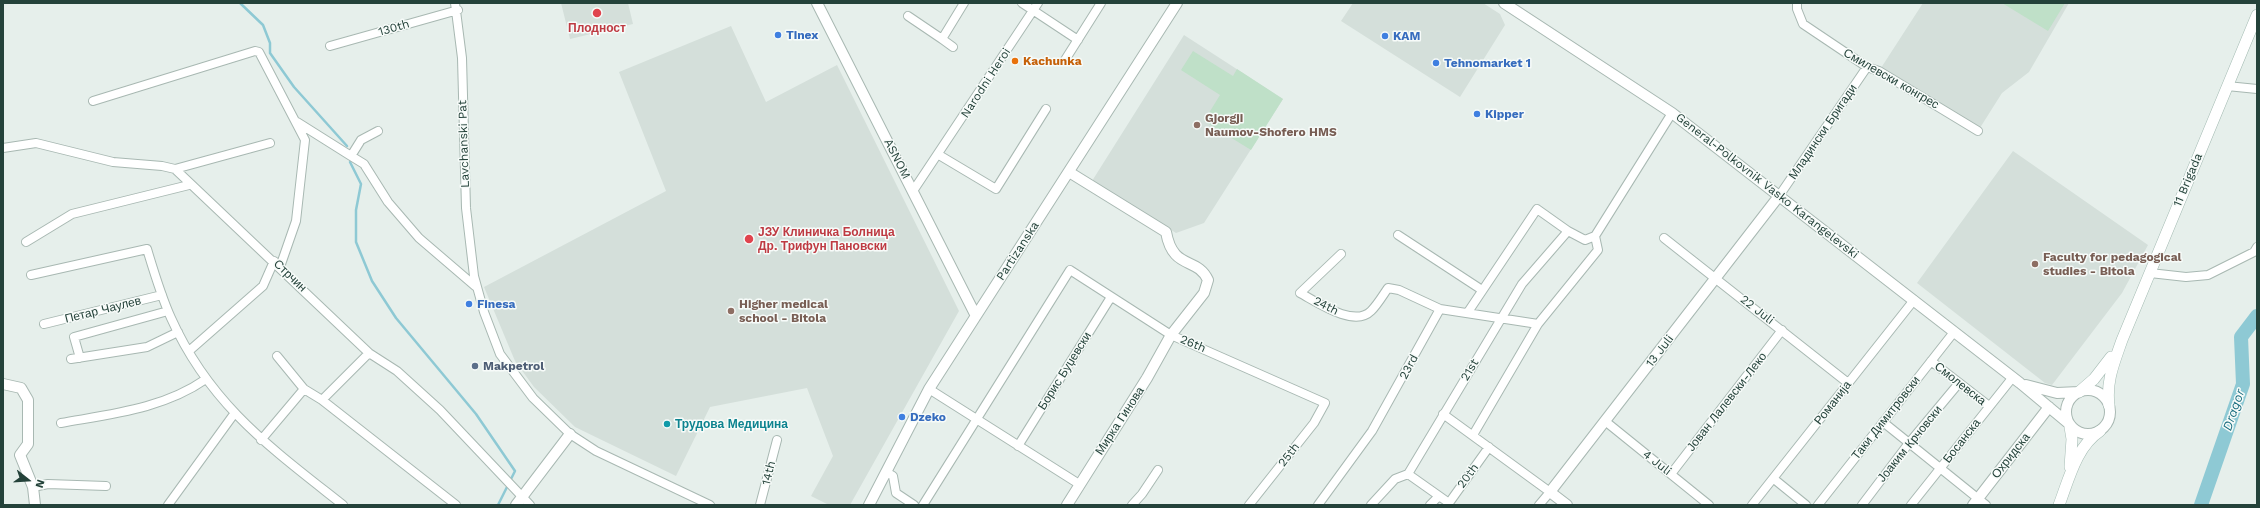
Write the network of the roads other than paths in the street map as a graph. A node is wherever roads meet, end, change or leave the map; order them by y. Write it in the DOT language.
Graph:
graph roads {
  1 [pos="817,3"];
  2 [pos="964,3"];
  3 [pos="1022,3"];
  4 [pos="1101,3"];
  5 [pos="1177,3"];
  6 [pos="1504,3"];
  7 [pos="1797,3"];
  8 [pos="456,7"];
  9 [pos="1035,7"];
  10 [pos="2257,15"];
  11 [pos="908,16"];
  12 [pos="942,39"];
  13 [pos="1078,40"];
  14 [pos="330,46"];
  15 [pos="953,47"];
  16 [pos="1065,60"];
  17 [pos="1867,67"];
  18 [pos="2227,86"];
  19 [pos="2257,89"];
  20 [pos="93,101"];
  21 [pos="1046,109"];
  22 [pos="1672,113"];
  23 [pos="297,122"];
  24 [pos="378,131"];
  25 [pos="1978,131"];
  26 [pos="270,143"];
  27 [pos="3,148"];
  28 [pos="939,155"];
  29 [pos="351,156"];
  30 [pos="175,169"];
  31 [pos="1069,172"];
  32 [pos="189,185"];
  33 [pos="913,192"];
  34 [pos="1779,196"];
  35 [pos="1568,231"];
  36 [pos="1398,235"];
  37 [pos="1595,236"];
  38 [pos="1664,238"];
  39 [pos="26,242"];
  40 [pos="2257,247"];
  41 [pos="1341,254"];
  42 [pos="277,264"];
  43 [pos="2150,273"];
  44 [pos="31,275"];
  45 [pos="1716,278"];
  46 [pos="475,286"];
  47 [pos="1482,290"];
  48 [pos="162,295"];
  49 [pos="1111,297"];
  50 [pos="1914,300"];
  51 [pos="1440,309"];
  52 [pos="168,311"];
  53 [pos="1468,312"];
  54 [pos="976,316"];
  55 [pos="1500,320"];
  56 [pos="44,324"];
  57 [pos="1538,324"];
  58 [pos="1782,330"];
  59 [pos="178,332"];
  60 [pos="1954,332"];
  61 [pos="1171,335"];
  62 [pos="2122,340"];
  63 [pos="189,351"];
  64 [pos="369,353"];
  65 [pos="277,356"];
  66 [pos="80,358"];
  67 [pos="71,360"];
  68 [pos="1931,361"];
  69 [pos="206,379"];
  70 [pos="2016,380"];
  71 [pos="1848,383"];
  72 [pos="1960,383"];
  73 [pos="3,384"];
  74 [pos="304,389"];
  75 [pos="929,389"];
  76 [pos="2079,392"];
  77 [pos="322,400"];
  78 [pos="1325,403"];
  79 [pos="2109,405"];
  80 [pos="1989,406"];
  81 [pos="2049,407"];
  82 [pos="234,414"];
  83 [pos="1443,414"];
  84 [pos="976,420"];
  85 [pos="1605,421"];
  86 [pos="1884,422"];
  87 [pos="61,423"];
  88 [pos="2069,425"];
  89 [pos="2100,431"];
  90 [pos="570,434"];
  91 [pos="1473,435"];
  92 [pos="260,440"];
  93 [pos="777,440"];
  94 [pos="1909,443"];
  95 [pos="1018,446"];
  96 [pos="1490,447"];
  97 [pos="1940,469"];
  98 [pos="1158,470"];
  99 [pos="886,472"];
  100 [pos="1408,474"];
  101 [pos="1671,474"];
  102 [pos="2069,478"];
  103 [pos="1774,479"];
  104 [pos="1079,484"];
  105 [pos="106,486"];
  106 [pos="33,487"];
  107 [pos="1550,492"];
  108 [pos="1439,496"];
  109 [pos="526,501"];
  110 [pos="1978,503"];
  111 [pos="35,505"];
  112 [pos="168,505"];
  113 [pos="343,505"];
  114 [pos="456,505"];
  115 [pos="516,505"];
  116 [pos="710,505"];
  117 [pos="760,505"];
  118 [pos="869,505"];
  119 [pos="914,505"];
  120 [pos="923,505"];
  121 [pos="1067,505"];
  122 [pos="1132,505"];
  123 [pos="1249,505"];
  124 [pos="1318,505"];
  125 [pos="1371,505"];
  126 [pos="1430,505"];
  127 [pos="1539,505"];
  128 [pos="1567,505"];
  129 [pos="1709,505"];
  130 [pos="1752,505"];
  131 [pos="1806,505"];
  132 [pos="1818,505"];
  133 [pos="1862,505"];
  134 [pos="1911,505"];
  135 [pos="2059,505"];
  1 -- 33 [label="street, ASNOM"];
  2 -- 12 [label="street"];
  3 -- 9 [label="street"];
  4 -- 13 [label="street"];
  5 -- 31 [label="street, Partizanska"];
  6 -- 22 [label="street, General-Polkovnik Vasko Karangelevski"];
  7 -- 17 [label="street, Смилевски конгрес"];
  8 -- 14 [label="street, 130th"];
  8 -- 46 [label="street, Lavchanski Pat"];
  9 -- 13 [label="street"];
  9 -- 28 [label="street, Narodni Heroi"];
  10 -- 18 [label="main road, 11 Brigada"];
  11 -- 12 [label="street"];
  12 -- 15 [label="street"];
  13 -- 16 [label="street"];
  17 -- 25 [label="street, Смилевски конгрес"];
  17 -- 34 [label="street, Младински Бригади"];
  18 -- 19 [label="street"];
  18 -- 43 [label="main road, 11 Brigada"];
  20 -- 23 [label="street"];
  21 -- 28 [label="street"];
  22 -- 34 [label="street, General-Polkovnik Vasko Karangelevski"];
  22 -- 37 [label="street"];
  23 -- 29 [label="street"];
  23 -- 42 [label="street"];
  24 -- 29 [label="street"];
  26 -- 30 [label="street"];
  27 -- 30 [label="street"];
  28 -- 33 [label="street, Narodni Heroi"];
  29 -- 46 [label="street"];
  30 -- 32 [label="street, Стрчин"];
  31 -- 54 [label="street, Partizanska"];
  31 -- 61 [label="street, Мирка Гинова"];
  32 -- 39 [label="street"];
  32 -- 42 [label="street, Стрчин"];
  33 -- 54 [label="street, ASNOM"];
  34 -- 45 [label="street, 13 Juli"];
  34 -- 50 [label="street, General-Polkovnik Vasko Karangelevski"];
  35 -- 37 [label="street"];
  35 -- 47 [label="street"];
  35 -- 55 [label="street, 21st"];
  36 -- 47 [label="street"];
  37 -- 57 [label="street"];
  38 -- 45 [label="street, 22 Juli"];
  40 -- 43 [label="street"];
  41 -- 51 [label="street, 24th"];
  42 -- 63 [label="street"];
  42 -- 64 [label="street, Стрчин"];
  43 -- 62 [label="main road, 11 Brigada"];
  44 -- 48 [label="street"];
  45 -- 58 [label="street, 22 Juli"];
  45 -- 85 [label="street, 13 Juli"];
  46 -- 90 [label="street, Lavchanski Pat"];
  47 -- 53 [label="street"];
  48 -- 52 [label="street"];
  48 -- 56 [label="street, Петар Чаулев"];
  49 -- 61 [label="street, 26th"];
  49 -- 84 [label="street, 26th"];
  49 -- 95 [label="street, Борис Буџевски"];
  50 -- 60 [label="street, General-Polkovnik Vasko Karangelevski"];
  50 -- 71 [label="street, Романија"];
  51 -- 53 [label="street"];
  51 -- 124 [label="street, 23rd"];
  52 -- 59 [label="street"];
  52 -- 66 [label="street, Петар Чаулев"];
  53 -- 55 [label="street"];
  54 -- 75 [label="street, Partizanska"];
  55 -- 57 [label="street"];
  55 -- 83 [label="street, 21st"];
  57 -- 91 [label="street"];
  58 -- 71 [label="street, 22 Juli"];
  58 -- 101 [label="street, Јован Лалевски-Леко"];
  59 -- 63 [label="street"];
  59 -- 66 [label="street"];
  60 -- 68 [label="street, Таки Димитровски"];
  60 -- 70 [label="street, General-Polkovnik Vasko Karangelevski"];
  61 -- 78 [label="street, 26th"];
  61 -- 104 [label="street, Мирка Гинова"];
  62 -- 76 [label="main road, 11 Brigada"];
  62 -- 79 [label="main road, 11 Brigada"];
  63 -- 69 [label="street"];
  64 -- 77 [label="street"];
  64 -- 109 [label="street, Стрчин"];
  65 -- 74 [label="street"];
  66 -- 67 [label="street"];
  68 -- 72 [label="street, Смолевска"];
  68 -- 86 [label="street, Таки Димитровски"];
  69 -- 82 [label="street"];
  69 -- 87 [label="street"];
  70 -- 76 [label="street, General-Polkovnik Vasko Karangelevski"];
  70 -- 80 [label="street, Босанска"];
  70 -- 81 [label="street, General-Polkovnik Vasko Karangelevski"];
  71 -- 103 [label="street, Романија"];
  72 -- 80 [label="street, Смолевска"];
  72 -- 94 [label="street, Јоаким Крчовски"];
  73 -- 106 [label="street"];
  74 -- 77 [label="street"];
  74 -- 92 [label="street"];
  75 -- 84 [label="street"];
  75 -- 99 [label="street, Partizanska"];
  76 -- 79 [label="street"];
  76 -- 88 [label="street, 11 Brigada"];
  77 -- 114 [label="street"];
  78 -- 123 [label="street, 25th"];
  79 -- 89 [label="street, 11 Brigada"];
  80 -- 97 [label="street, Босанска"];
  81 -- 88 [label="street, General-Polkovnik Vasko Karangelevski"];
  81 -- 110 [label="street, Охридска"];
  82 -- 92 [label="street"];
  82 -- 112 [label="street"];
  83 -- 91 [label="street"];
  83 -- 100 [label="street, 21st"];
  84 -- 95 [label="street"];
  84 -- 120 [label="street"];
  85 -- 101 [label="street, 4 Juli"];
  85 -- 107 [label="street, 13 Juli"];
  86 -- 94 [label="street"];
  86 -- 132 [label="street, Таки Димитровски"];
  88 -- 89 [label="street"];
  88 -- 102 [label="main road"];
  89 -- 102 [label="main road"];
  90 -- 109 [label="street"];
  90 -- 116 [label="street, Lavchanski Pat"];
  91 -- 96 [label="street"];
  92 -- 113 [label="street"];
  93 -- 117 [label="street, 14th"];
  94 -- 97 [label="street"];
  94 -- 133 [label="street, Јоаким Крчовски"];
  95 -- 104 [label="street"];
  96 -- 107 [label="street"];
  96 -- 108 [label="street, 20th"];
  97 -- 110 [label="street"];
  97 -- 134 [label="street, Босанска"];
  98 -- 122 [label="street"];
  99 -- 118 [label="street, Partizanska"];
  99 -- 119 [label="street"];
  100 -- 108 [label="street"];
  100 -- 125 [label="street"];
  101 -- 129 [label="street, 4 Juli"];
  102 -- 135 [label="main road"];
  103 -- 130 [label="street, Романија"];
  103 -- 131 [label="street"];
  104 -- 121 [label="street, Мирка Гинова"];
  105 -- 106 [label="street"];
  106 -- 111 [label="street"];
  107 -- 127 [label="street, 13 Juli"];
  107 -- 128 [label="street"];
  108 -- 126 [label="street"];
  109 -- 115 [label="street"];
}
